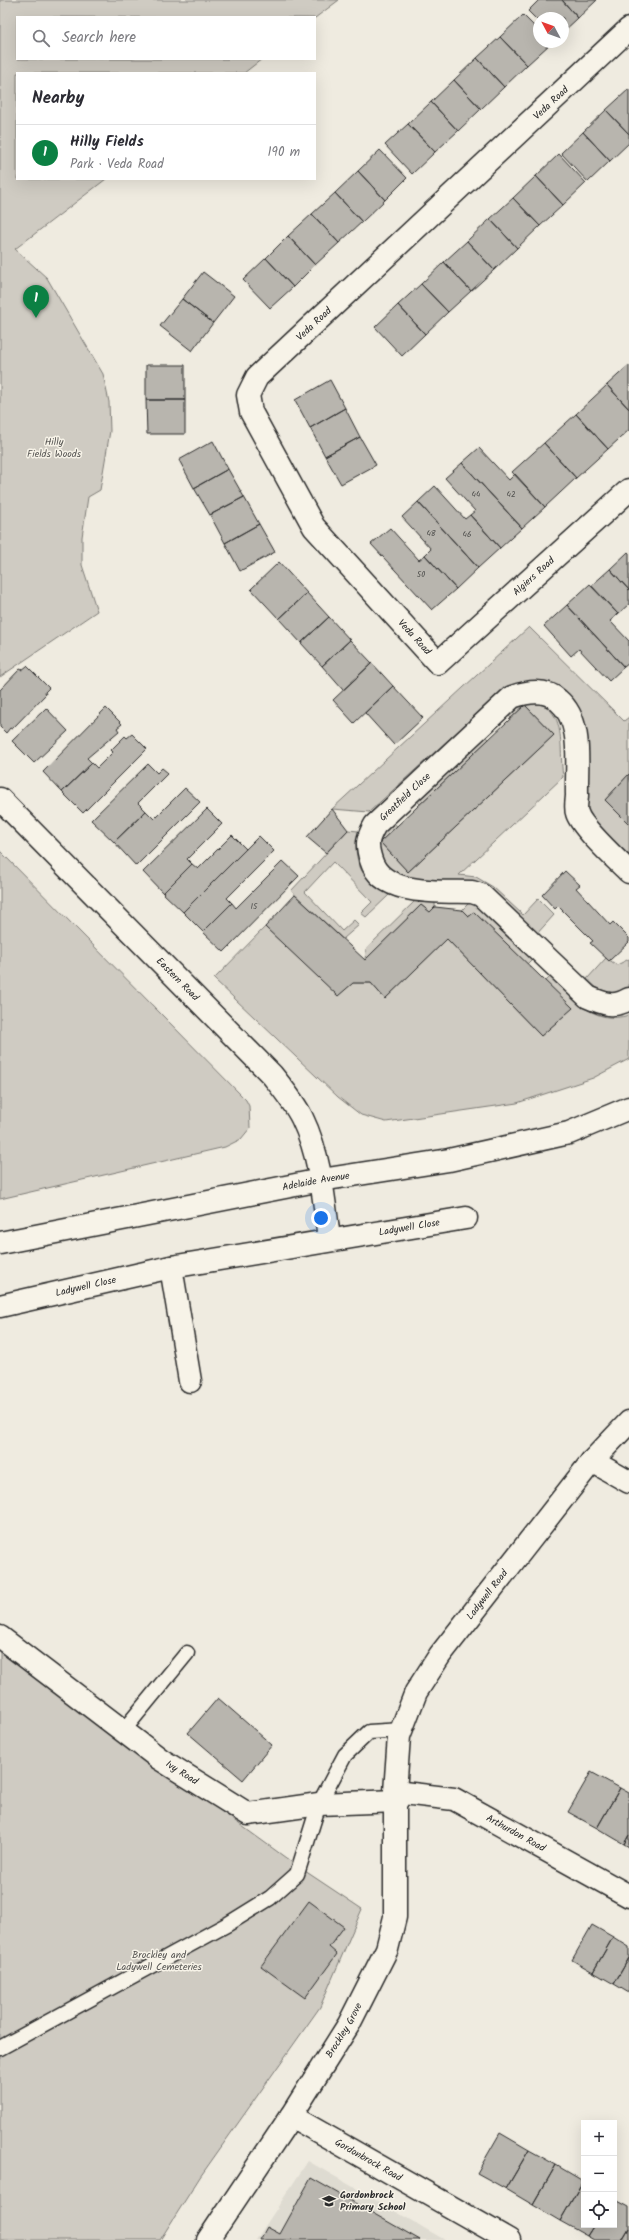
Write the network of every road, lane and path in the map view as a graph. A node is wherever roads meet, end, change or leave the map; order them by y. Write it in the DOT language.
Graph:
graph roads {
  1 [pos="629,29"];
  2 [pos="629,490"];
  3 [pos="438,663"];
  4 [pos="0,800"];
  5 [pos="629,872"];
  6 [pos="629,999"];
  7 [pos="629,1108"];
  8 [pos="321,1180"];
  9 [pos="466,1218"];
  10 [pos="330,1239"];
  11 [pos="0,1243"];
  12 [pos="171,1267"];
  13 [pos="0,1306"];
  14 [pos="190,1381"];
  15 [pos="629,1422"];
  16 [pos="592,1461"];
  17 [pos="629,1482"];
  18 [pos="0,1637"];
  19 [pos="187,1653"];
  20 [pos="402,1730"];
  21 [pos="123,1731"];
  22 [pos="396,1796"];
  23 [pos="319,1804"];
  24 [pos="629,1896"];
  25 [pos="0,2048"];
  26 [pos="292,2116"];
  27 [pos="208,2240"];
  28 [pos="509,2240"];
  1 -- 3 [label="street, Veda Road"];
  2 -- 3 [label="street, Algiers Road"];
  4 -- 8 [label="street, Eastern Road"];
  5 -- 6 [label="street, Greatfield Close"];
  7 -- 8 [label="street, Adelaide Avenue"];
  8 -- 10 [label="street"];
  8 -- 11 [label="street, Adelaide Avenue"];
  9 -- 10 [label="street, Ladywell Close"];
  10 -- 12 [label="street, Ladywell Close"];
  12 -- 13 [label="street, Ladywell Close"];
  12 -- 14 [label="street"];
  15 -- 16 [label="street, Ladywell Road"];
  16 -- 17 [label="street"];
  16 -- 20 [label="street, Ladywell Road"];
  18 -- 21 [label="street, Ivy Road"];
  19 -- 21 [label="lane"];
  20 -- 22 [label="street, Ladywell Road"];
  20 -- 23 [label="lane"];
  21 -- 23 [label="street, Ivy Road"];
  22 -- 23 [label="street, Ivy Road"];
  22 -- 24 [label="street, Arthurdon Road"];
  22 -- 26 [label="street, Brockley Grove"];
  23 -- 25 [label="lane"];
  26 -- 27 [label="street, Brockley Grove"];
  26 -- 28 [label="street, Gordonbrock Road"];
}
